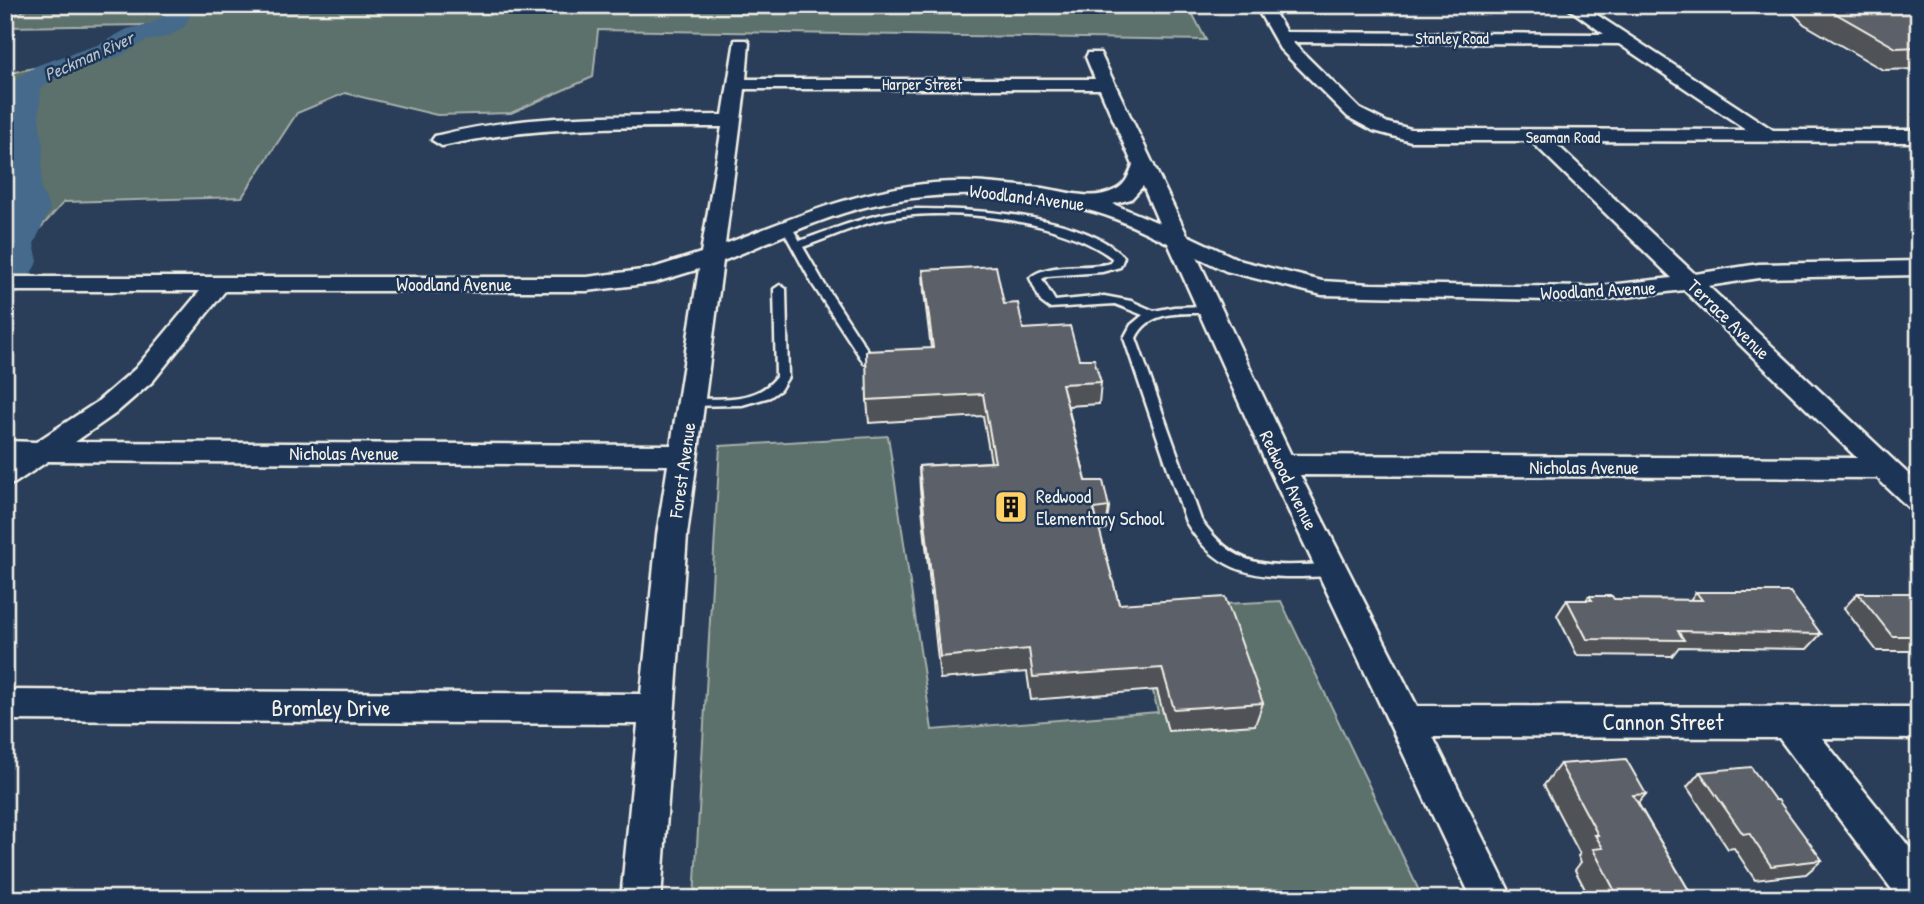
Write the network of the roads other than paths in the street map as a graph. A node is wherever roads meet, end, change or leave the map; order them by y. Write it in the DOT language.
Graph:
graph roads {
  1 [pos="1262,5"];
  2 [pos="1572,5"];
  3 [pos="1281,37"];
  4 [pos="1622,39"];
  5 [pos="741,43"];
  6 [pos="1094,57"];
  7 [pos="737,84"];
  8 [pos="1107,84"];
  9 [pos="731,121"];
  10 [pos="1769,136"];
  11 [pos="1919,136"];
  12 [pos="1538,137"];
  13 [pos="442,140"];
  14 [pos="1143,165"];
  15 [pos="1073,201"];
  16 [pos="718,218"];
  17 [pos="792,233"];
  18 [pos="1181,243"];
  19 [pos="713,257"];
  20 [pos="1919,268"];
  21 [pos="13,283"];
  22 [pos="219,283"];
  23 [pos="1691,283"];
  24 [pos="780,289"];
  25 [pos="1208,309"];
  26 [pos="1153,315"];
  27 [pos="868,360"];
  28 [pos="692,403"];
  29 [pos="5,451"];
  30 [pos="43,451"];
  31 [pos="684,455"];
  32 [pos="1281,465"];
  33 [pos="1886,468"];
  34 [pos="5,476"];
  35 [pos="1919,501"];
  36 [pos="1333,570"];
  37 [pos="5,705"];
  38 [pos="657,709"];
  39 [pos="1408,721"];
  40 [pos="1788,722"];
  41 [pos="1919,723"];
  42 [pos="1919,892"];
  43 [pos="641,899"];
  44 [pos="1493,899"];
  1 -- 3 [label="street, Seaman Road"];
  2 -- 4 [label="street"];
  3 -- 4 [label="street, Stanley Road"];
  3 -- 12 [label="street, Seaman Road"];
  4 -- 10 [label="street"];
  5 -- 7 [label="street, Forest Avenue"];
  6 -- 8 [label="street, Redwood Avenue"];
  7 -- 8 [label="street, Harper Street"];
  7 -- 9 [label="street, Forest Avenue"];
  8 -- 14 [label="street, Redwood Avenue"];
  9 -- 13 [label="street"];
  9 -- 16 [label="street, Forest Avenue"];
  10 -- 11 [label="street, Seaman Road"];
  10 -- 12 [label="street, Seaman Road"];
  12 -- 23 [label="street, Terrace Avenue"];
  14 -- 15 [label="street"];
  14 -- 18 [label="street, Redwood Avenue"];
  15 -- 17 [label="street, Woodland Avenue"];
  15 -- 18 [label="street, Woodland Avenue"];
  16 -- 17 [label="street"];
  16 -- 19 [label="street, Forest Avenue"];
  17 -- 19 [label="street, Woodland Avenue"];
  17 -- 26 [label="lane"];
  17 -- 27 [label="lane"];
  18 -- 23 [label="street, Woodland Avenue"];
  18 -- 25 [label="street, Redwood Avenue"];
  19 -- 22 [label="street, Woodland Avenue"];
  19 -- 28 [label="street, Forest Avenue"];
  20 -- 23 [label="street, Woodland Avenue"];
  21 -- 22 [label="street, Woodland Avenue"];
  22 -- 30 [label="street"];
  23 -- 33 [label="street, Terrace Avenue"];
  24 -- 28 [label="lane"];
  25 -- 26 [label="lane"];
  25 -- 32 [label="street, Redwood Avenue"];
  26 -- 36 [label="lane"];
  28 -- 31 [label="street, Forest Avenue"];
  29 -- 30 [label="street, Nicholas Avenue"];
  30 -- 31 [label="street, Nicholas Avenue"];
  30 -- 34 [label="street"];
  31 -- 38 [label="street, Forest Avenue"];
  32 -- 33 [label="street, Nicholas Avenue"];
  32 -- 36 [label="street, Redwood Avenue"];
  33 -- 35 [label="street, Terrace Avenue"];
  36 -- 39 [label="street, Redwood Avenue"];
  37 -- 38 [label="street, Bromley Drive"];
  38 -- 43 [label="street, Forest Avenue"];
  39 -- 40 [label="street, Cannon Street"];
  39 -- 44 [label="street, Redwood Avenue"];
  40 -- 41 [label="street, Cannon Street"];
  40 -- 42 [label="street"];
}
